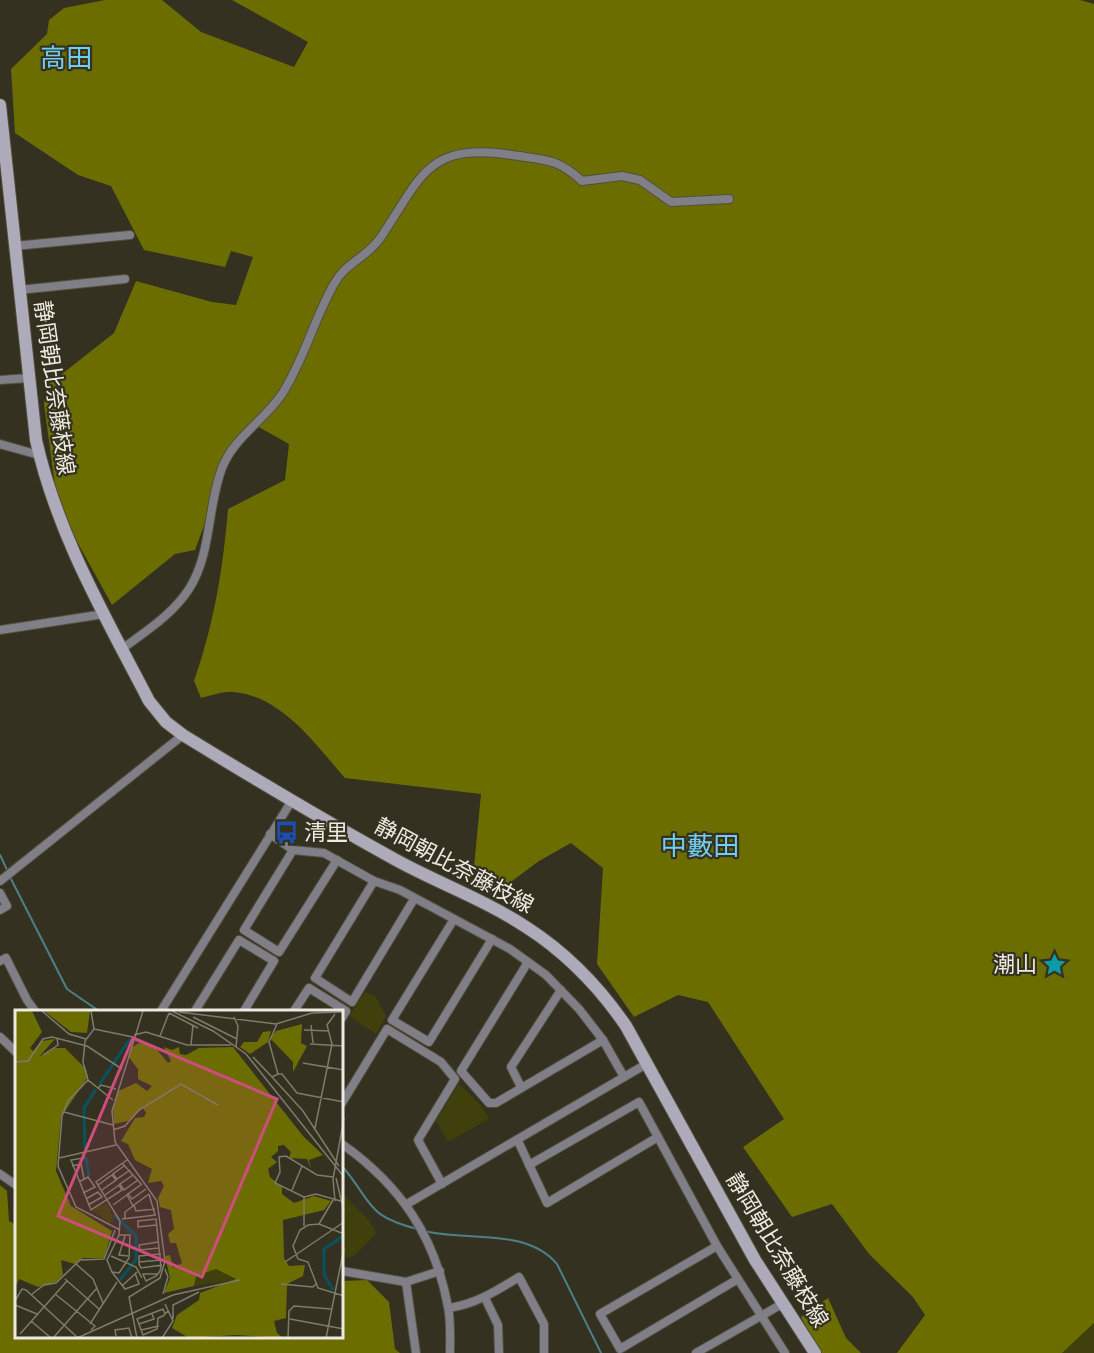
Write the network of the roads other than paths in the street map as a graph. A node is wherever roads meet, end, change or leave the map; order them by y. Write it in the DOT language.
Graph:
graph roads {
  1 [pos="0,105"];
  2 [pos="729,199"];
  3 [pos="6,229"];
  4 [pos="130,235"];
  5 [pos="14,246"];
  6 [pos="125,279"];
  7 [pos="19,290"];
  8 [pos="29,378"];
  9 [pos="0,381"];
  10 [pos="0,444"];
  11 [pos="39,455"];
  12 [pos="104,614"];
  13 [pos="0,630"];
  14 [pos="122,649"];
  15 [pos="183,735"];
  16 [pos="291,802"];
  17 [pos="270,834"];
  18 [pos="293,850"];
  19 [pos="337,860"];
  20 [pos="2,880"];
  21 [pos="374,881"];
  22 [pos="0,893"];
  23 [pos="414,899"];
  24 [pos="0,910"];
  25 [pos="454,919"];
  26 [pos="492,939"];
  27 [pos="0,962"];
  28 [pos="528,962"];
  29 [pos="561,990"];
  30 [pos="34,1010"];
  31 [pos="162,1010"];
  32 [pos="196,1010"];
  33 [pos="245,1010"];
  34 [pos="295,1010"];
  35 [pos="344,1014"];
  36 [pos="0,1037"];
  37 [pos="603,1040"];
  38 [pos="15,1051"];
  39 [pos="648,1063"];
  40 [pos="624,1077"];
  41 [pos="521,1087"];
  42 [pos="344,1100"];
  43 [pos="658,1137"];
  44 [pos="518,1141"];
  45 [pos="344,1145"];
  46 [pos="529,1165"];
  47 [pos="0,1174"];
  48 [pos="15,1184"];
  49 [pos="442,1184"];
  50 [pos="407,1204"];
  51 [pos="717,1246"];
  52 [pos="344,1271"];
  53 [pos="440,1271"];
  54 [pos="738,1280"];
  55 [pos="405,1282"];
  56 [pos="485,1298"];
  57 [pos="782,1304"];
  58 [pos="449,1308"];
  59 [pos="760,1316"];
  60 [pos="782,1352"];
  61 [pos="416,1353"];
  62 [pos="450,1353"];
  63 [pos="499,1353"];
  64 [pos="544,1353"];
  65 [pos="696,1353"];
  66 [pos="815,1353"];
  1 -- 3 [label="main road, 静岡朝比奈藤枝線"];
  2 -- 14 [label="street"];
  3 -- 5 [label="main road, 静岡朝比奈藤枝線"];
  4 -- 5 [label="street"];
  5 -- 7 [label="main road, 静岡朝比奈藤枝線"];
  6 -- 7 [label="street"];
  7 -- 8 [label="main road, 静岡朝比奈藤枝線"];
  8 -- 9 [label="street"];
  8 -- 11 [label="main road, 静岡朝比奈藤枝線"];
  10 -- 11 [label="street"];
  11 -- 12 [label="main road, 静岡朝比奈藤枝線"];
  12 -- 13 [label="street"];
  12 -- 14 [label="main road, 静岡朝比奈藤枝線"];
  14 -- 15 [label="main road, 静岡朝比奈藤枝線"];
  15 -- 16 [label="main road, 静岡朝比奈藤枝線"];
  15 -- 20 [label="street"];
  16 -- 17 [label="street"];
  16 -- 39 [label="main road, 静岡朝比奈藤枝線"];
  17 -- 18 [label="street"];
  17 -- 31 [label="street"];
  18 -- 19 [label="street"];
  18 -- 19 [label="street"];
  19 -- 21 [label="street"];
  21 -- 23 [label="street"];
  21 -- 23 [label="street"];
  22 -- 24 [label="street"];
  23 -- 25 [label="street"];
  25 -- 26 [label="street"];
  25 -- 26 [label="street"];
  26 -- 28 [label="street"];
  27 -- 30 [label="street"];
  28 -- 29 [label="street"];
  28 -- 41 [label="street"];
  29 -- 37 [label="street"];
  29 -- 41 [label="street"];
  32 -- 33 [label="street"];
  34 -- 35 [label="street"];
  36 -- 38 [label="street"];
  37 -- 40 [label="street"];
  37 -- 41 [label="street"];
  39 -- 40 [label="street"];
  39 -- 57 [label="main road, 静岡朝比奈藤枝線"];
  40 -- 44 [label="street"];
  42 -- 49 [label="street"];
  43 -- 46 [label="street"];
  43 -- 46 [label="street"];
  43 -- 51 [label="street"];
  44 -- 46 [label="street"];
  44 -- 49 [label="street"];
  45 -- 50 [label="street"];
  47 -- 48 [label="street"];
  49 -- 50 [label="street"];
  50 -- 53 [label="street"];
  51 -- 54 [label="street"];
  51 -- 54 [label="street"];
  52 -- 55 [label="street"];
  53 -- 55 [label="street"];
  53 -- 58 [label="street"];
  54 -- 59 [label="street"];
  55 -- 61 [label="street"];
  56 -- 58 [label="street"];
  56 -- 63 [label="street"];
  56 -- 64 [label="street"];
  57 -- 59 [label="street"];
  57 -- 66 [label="main road, 静岡朝比奈藤枝線"];
  58 -- 62 [label="street"];
  59 -- 60 [label="street"];
  59 -- 65 [label="street"];
}
